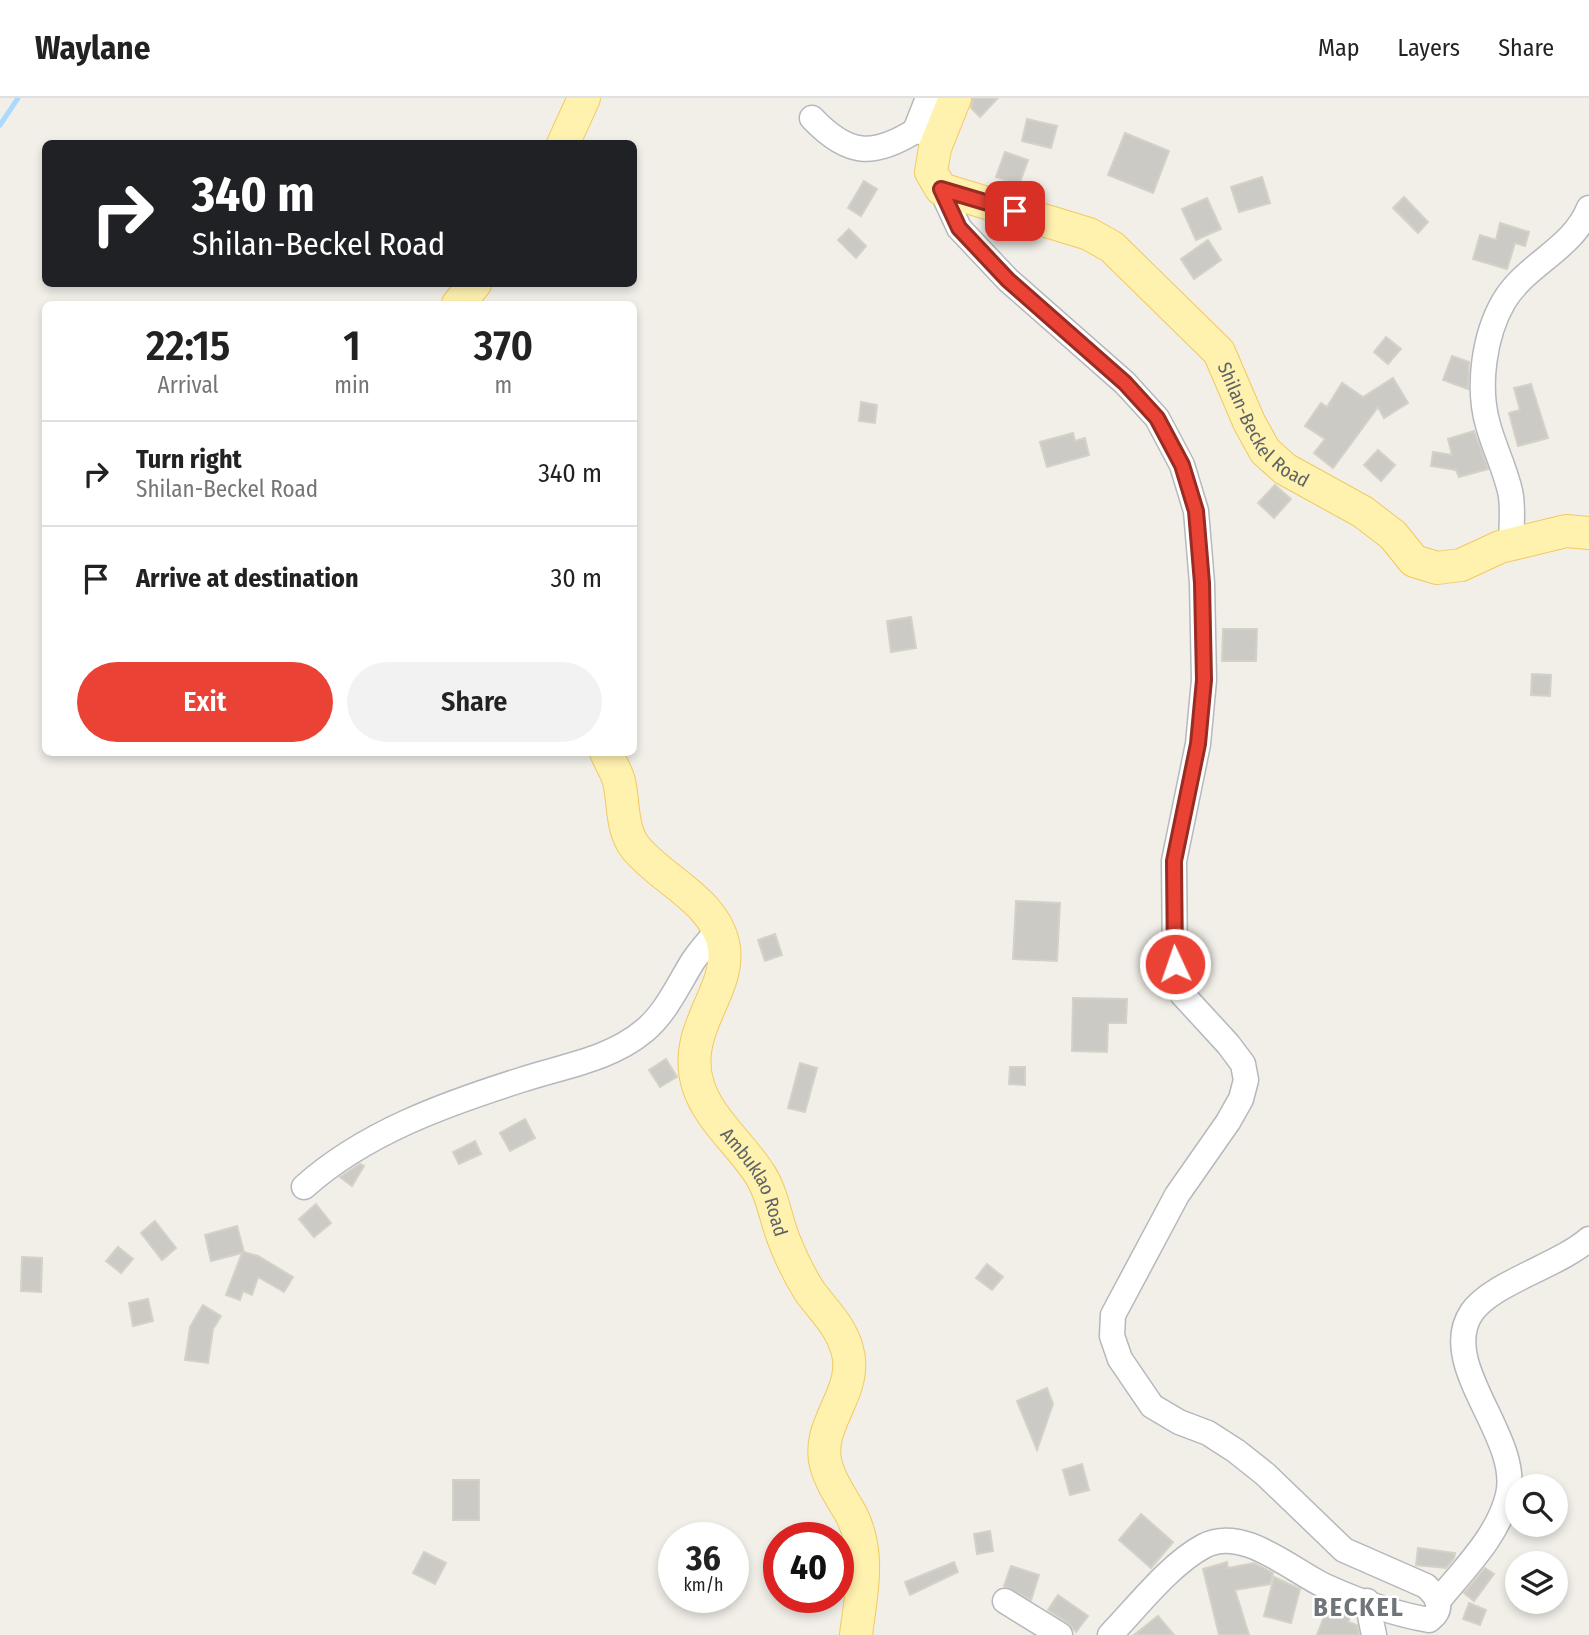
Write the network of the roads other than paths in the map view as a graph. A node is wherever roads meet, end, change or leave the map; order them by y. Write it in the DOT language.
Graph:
graph roads {
  1 [pos="584,98"];
  2 [pos="928,98"];
  3 [pos="955,98"];
  4 [pos="812,118"];
  5 [pos="928,133"];
  6 [pos="566,140"];
  7 [pos="941,189"];
  8 [pos="1589,208"];
  9 [pos="472,287"];
  10 [pos="461,301"];
  11 [pos="1589,533"];
  12 [pos="1511,544"];
  13 [pos="608,756"];
  14 [pos="719,928"];
  15 [pos="304,1187"];
  16 [pos="1589,1239"];
  17 [pos="1005,1601"];
  18 [pos="1367,1601"];
  19 [pos="1436,1619"];
  20 [pos="856,1635"];
  21 [pos="1060,1635"];
  22 [pos="1110,1635"];
  23 [pos="1374,1635"];
  1 -- 6 [label="main road"];
  2 -- 5 [label="street"];
  3 -- 5 [label="main road"];
  4 -- 5 [label="street"];
  5 -- 7 [label="main road"];
  7 -- 12 [label="main road, Shilan-Beckel Road"];
  7 -- 19 [label="street"];
  8 -- 12 [label="street"];
  9 -- 10 [label="main road"];
  11 -- 12 [label="main road, Shilan-Beckel Road"];
  13 -- 14 [label="main road"];
  14 -- 15 [label="street"];
  14 -- 20 [label="main road, Ambuklao Road"];
  16 -- 19 [label="street"];
  17 -- 21 [label="street"];
  18 -- 19 [label="street"];
  18 -- 22 [label="street"];
  18 -- 23 [label="street"];
}
